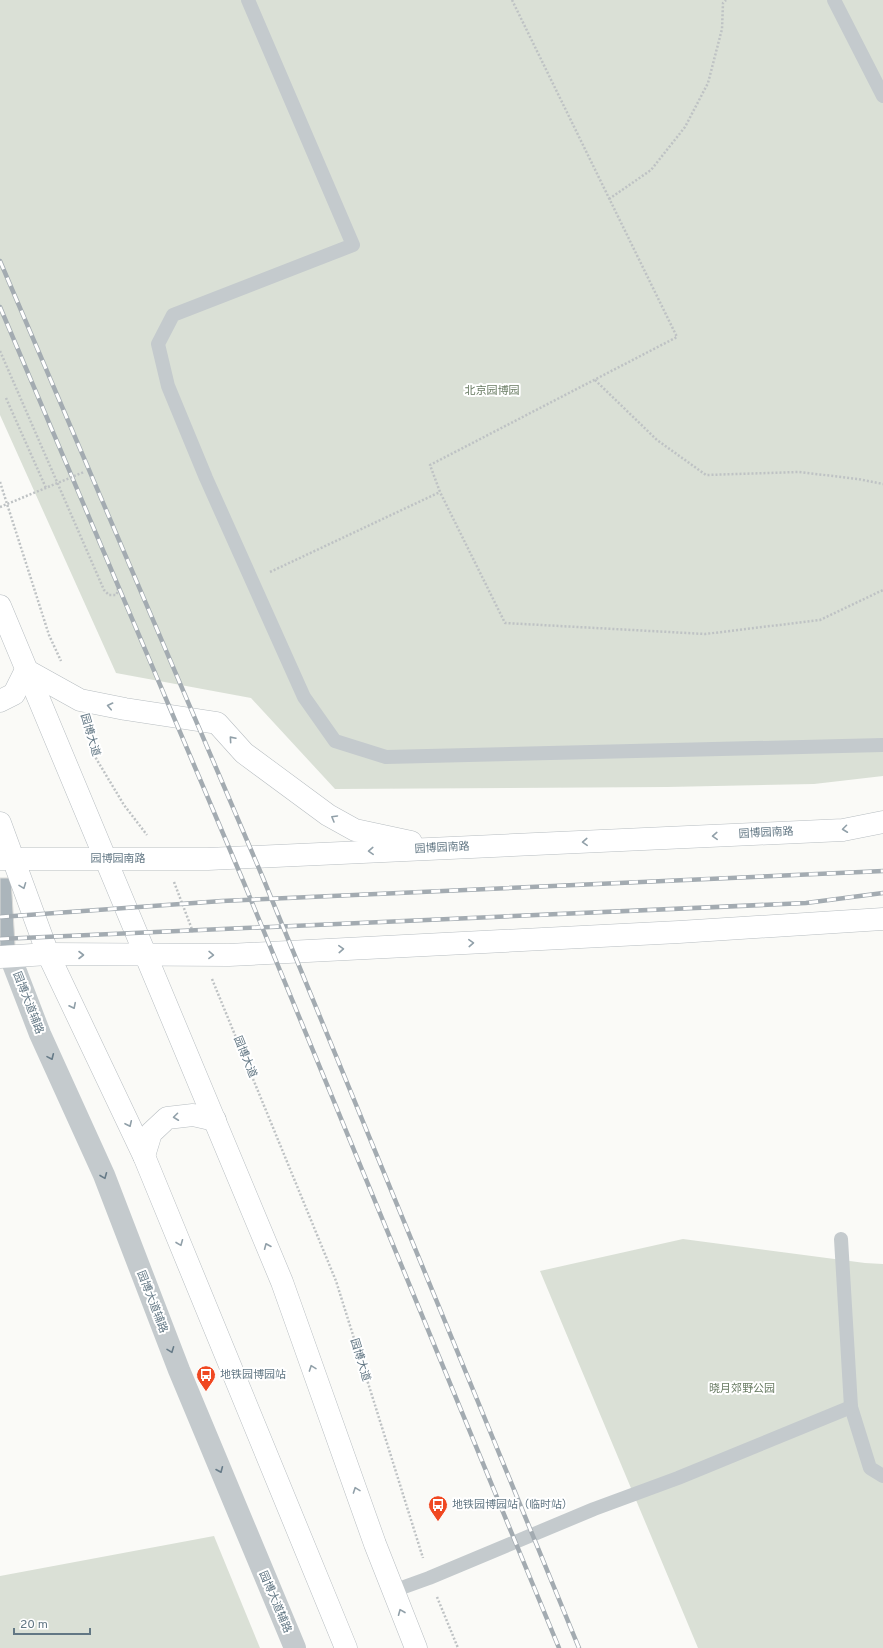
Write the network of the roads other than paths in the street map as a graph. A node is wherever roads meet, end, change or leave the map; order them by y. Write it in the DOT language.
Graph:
graph roads {
  1 [pos="248,0"];
  2 [pos="834,0"];
  3 [pos="883,96"];
  4 [pos="0,606"];
  5 [pos="26,670"];
  6 [pos="0,701"];
  7 [pos="883,745"];
  8 [pos="883,822"];
  9 [pos="0,823"];
  10 [pos="438,848"];
  11 [pos="6,859"];
  12 [pos="107,859"];
  13 [pos="883,919"];
  14 [pos="48,954"];
  15 [pos="147,955"];
  16 [pos="5,956"];
  17 [pos="215,1120"];
  18 [pos="144,1156"];
  19 [pos="841,1239"];
  20 [pos="851,1407"];
  21 [pos="883,1476"];
  22 [pos="393,1591"];
  23 [pos="295,1648"];
  24 [pos="346,1648"];
  25 [pos="416,1648"];
  1 -- 7 [label="lane"];
  2 -- 3 [label="lane"];
  4 -- 5 [label="main road"];
  5 -- 6 [label="main road"];
  10 -- 5 [label="main road, one-way"];
  5 -- 12 [label="main road"];
  8 -- 10 [label="main road, 园博园南路, one-way"];
  9 -- 11 [label="main road"];
  10 -- 12 [label="main road, 园博园南路, one-way"];
  11 -- 12 [label="main road, 园博园南路"];
  11 -- 14 [label="main road, one-way"];
  12 -- 15 [label="main road"];
  15 -- 13 [label="main road, one-way"];
  14 -- 15 [label="main road, one-way"];
  14 -- 16 [label="main road"];
  14 -- 18 [label="main road, one-way"];
  15 -- 17 [label="main road"];
  16 -- 23 [label="street, 园博大道辅路, one-way"];
  17 -- 18 [label="main road, one-way"];
  22 -- 17 [label="main road, one-way"];
  18 -- 24 [label="main road, one-way"];
  19 -- 20 [label="lane"];
  20 -- 21 [label="lane"];
  20 -- 22 [label="lane"];
  25 -- 22 [label="main road, one-way"];
}
